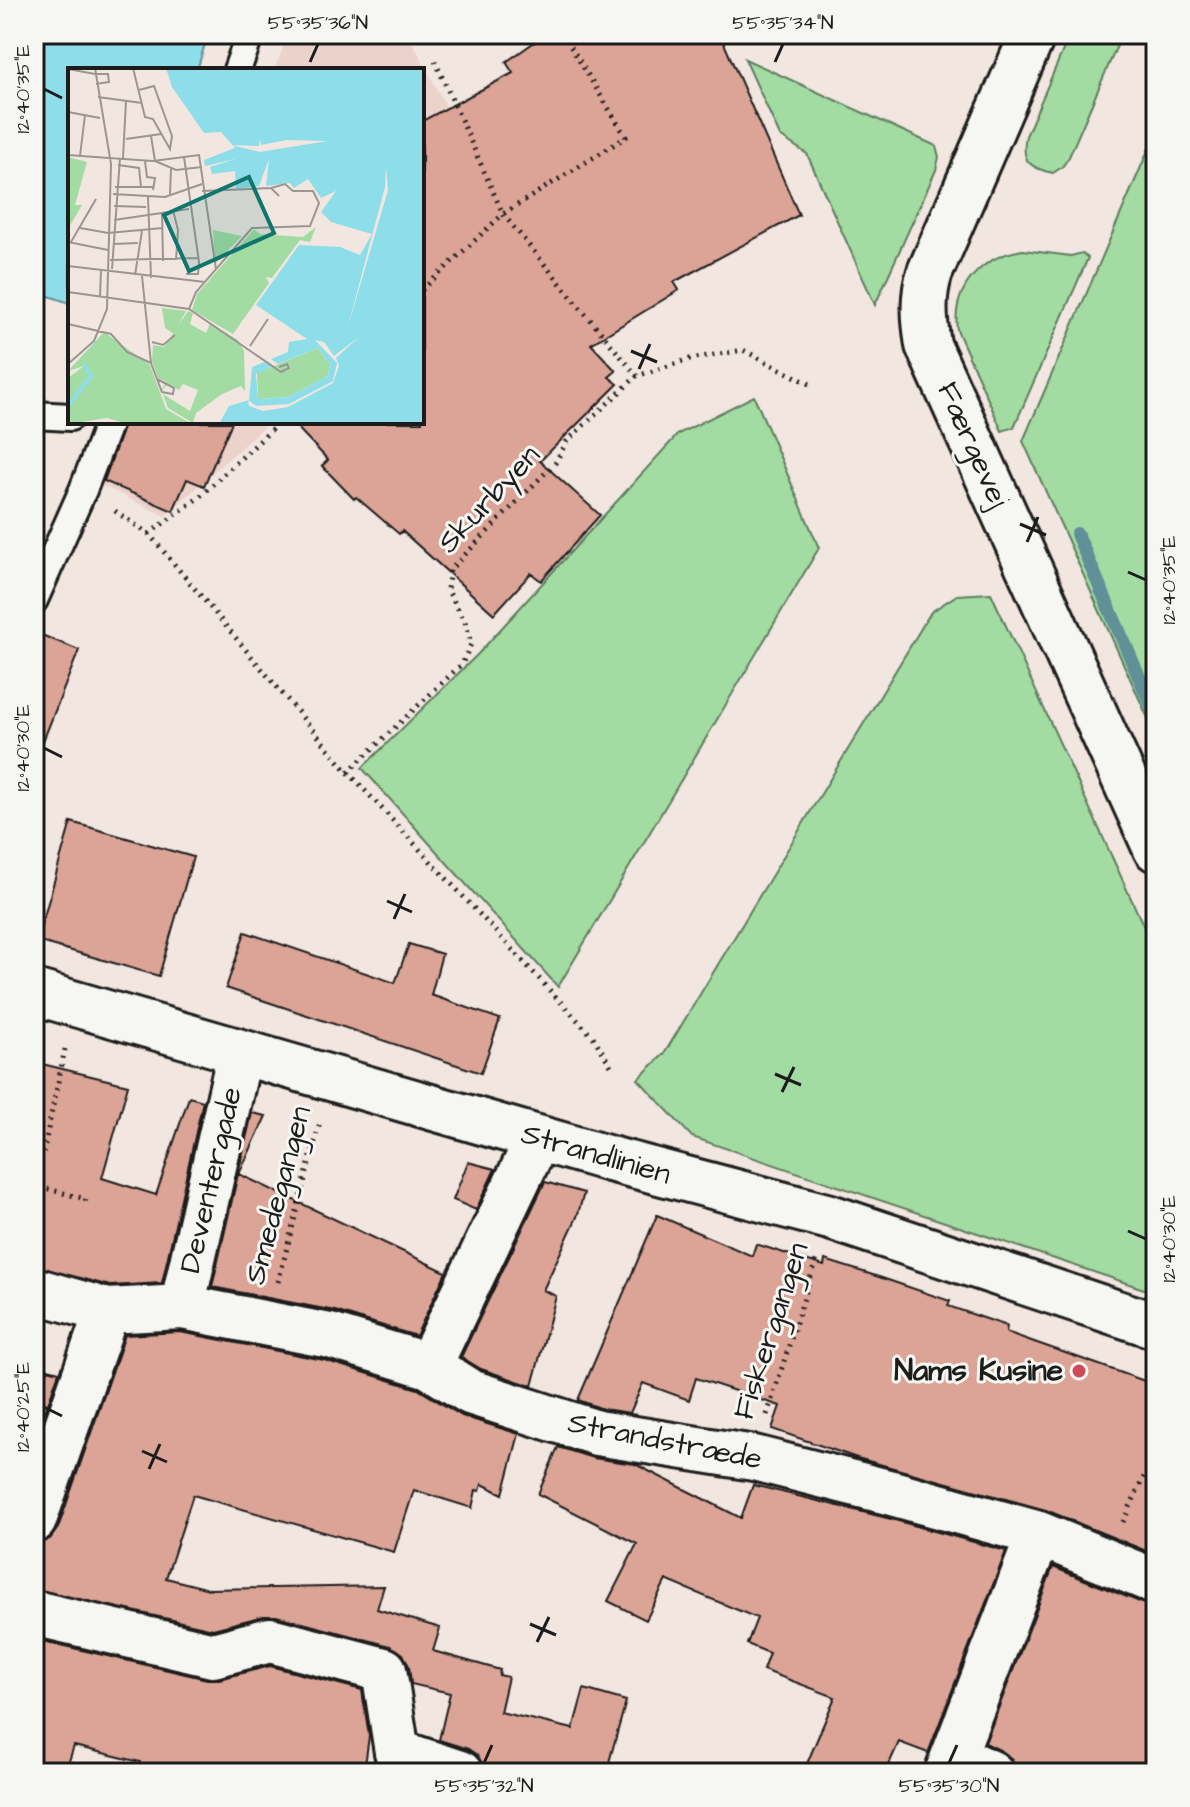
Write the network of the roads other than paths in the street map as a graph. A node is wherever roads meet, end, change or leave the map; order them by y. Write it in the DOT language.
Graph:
graph roads {
  1 [pos="250,34"];
  2 [pos="1033,34"];
  3 [pos="238,68"];
  4 [pos="34,415"];
  5 [pos="68,417"];
  6 [pos="108,424"];
  7 [pos="34,600"];
  8 [pos="1156,849"];
  9 [pos="34,992"];
  10 [pos="240,1052"];
  11 [pos="538,1138"];
  12 [pos="34,1290"];
  13 [pos="182,1307"];
  14 [pos="107,1311"];
  15 [pos="1156,1326"];
  16 [pos="429,1366"];
  17 [pos="34,1518"];
  18 [pos="1039,1534"];
  19 [pos="1156,1582"];
  20 [pos="34,1613"];
  21 [pos="964,1767"];
  22 [pos="460,1773"];
  1 -- 3 [label="lane"];
  2 -- 8 [label="street, Færgevej"];
  4 -- 5 [label="lane"];
  6 -- 7 [label="lane"];
  9 -- 10 [label="street, Strandlinien"];
  10 -- 11 [label="street, Strandlinien"];
  10 -- 13 [label="street, Deventergade"];
  11 -- 15 [label="street, Strandlinien"];
  11 -- 16 [label="street"];
  12 -- 14 [label="street, Strandstræde"];
  13 -- 14 [label="street, Strandstræde"];
  13 -- 16 [label="street, Strandstræde"];
  14 -- 17 [label="street"];
  16 -- 18 [label="street, Strandstræde"];
  18 -- 19 [label="street, Strandstræde"];
  18 -- 21 [label="street"];
  20 -- 22 [label="street"];
}
